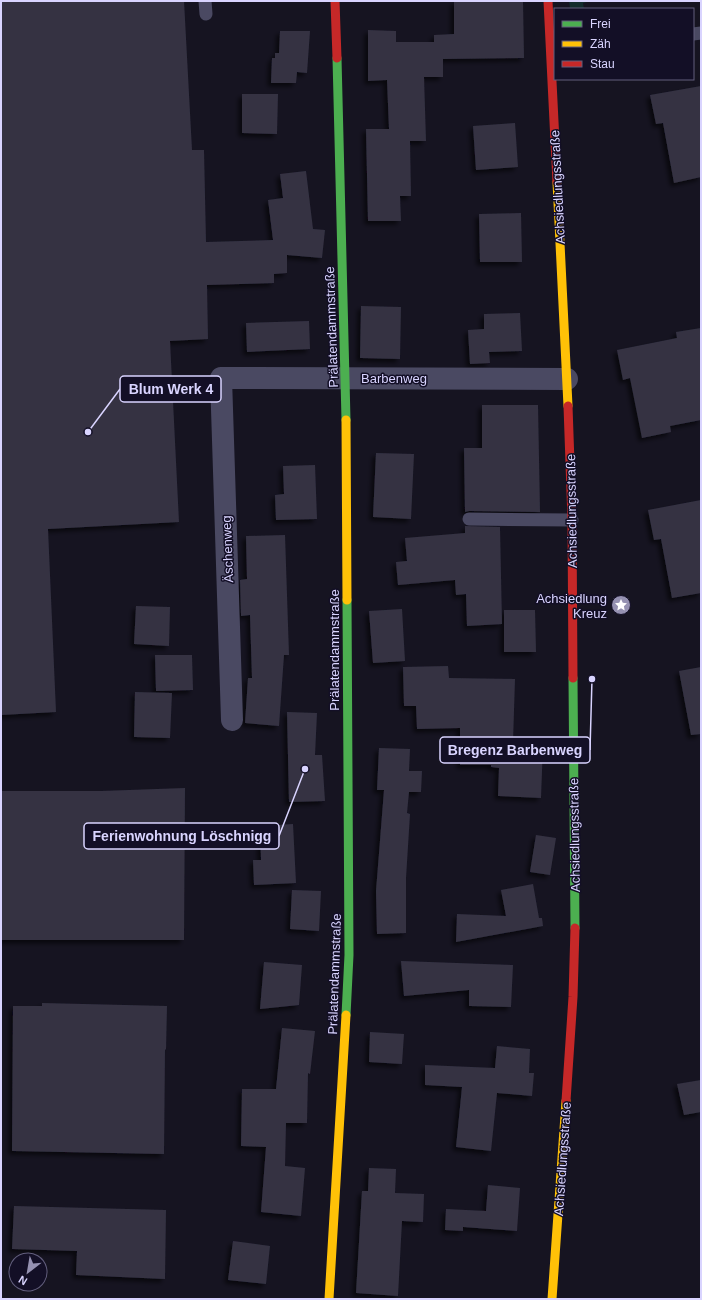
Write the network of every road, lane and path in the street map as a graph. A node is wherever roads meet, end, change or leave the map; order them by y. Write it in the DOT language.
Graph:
graph roads {
  1 [pos="205,1"];
  2 [pos="335,1"];
  3 [pos="548,1"];
  4 [pos="206,14"];
  5 [pos="553,58"];
  6 [pos="221,378"];
  7 [pos="346,378"];
  8 [pos="567,379"];
  9 [pos="469,519"];
  10 [pos="572,520"];
  11 [pos="232,720"];
  12 [pos="329,1299"];
  13 [pos="552,1299"];
  1 -- 4 [label="lane"];
  2 -- 7 [label="street, Prälatendammstraße"];
  3 -- 5 [label="street, Achsiedlungsstraße"];
  5 -- 8 [label="street, Achsiedlungsstraße"];
  6 -- 7 [label="street, Barbenweg"];
  6 -- 11 [label="street, Äschenweg"];
  7 -- 8 [label="street, Barbenweg"];
  7 -- 12 [label="street, Prälatendammstraße"];
  8 -- 10 [label="street, Achsiedlungsstraße"];
  9 -- 10 [label="lane"];
  10 -- 13 [label="street, Achsiedlungsstraße"];
}
